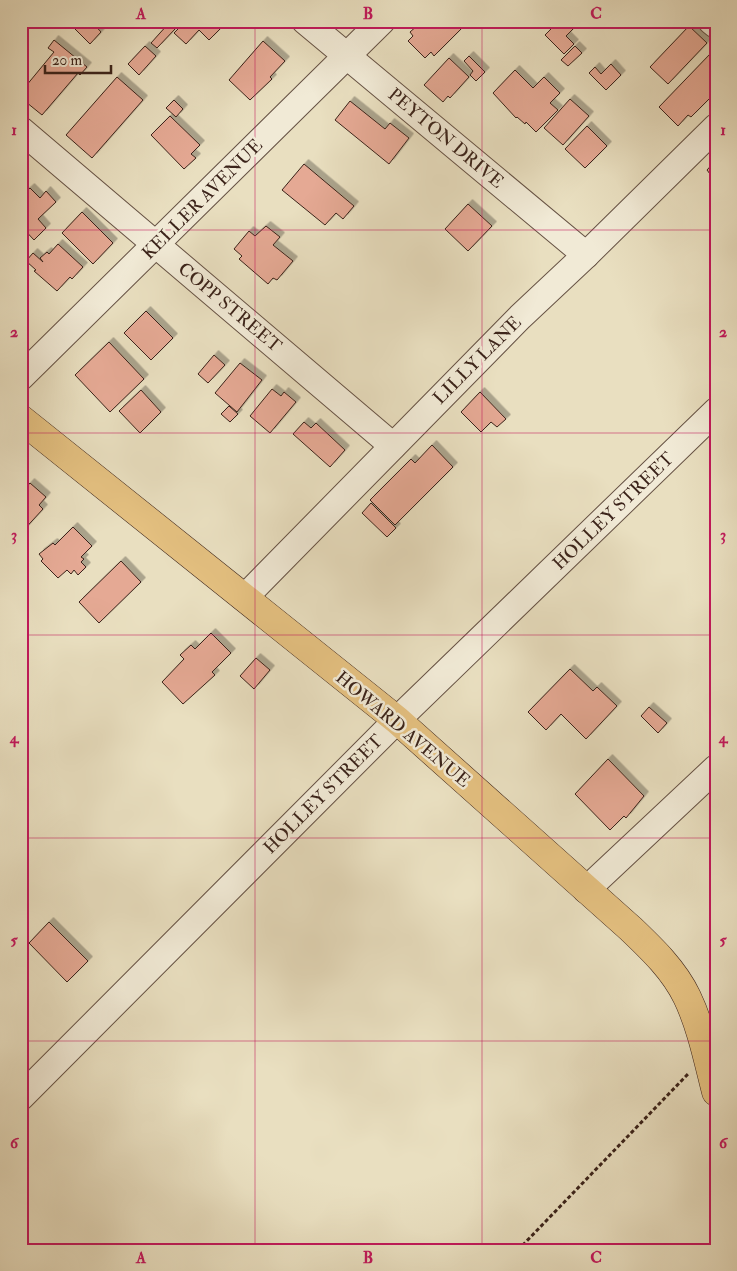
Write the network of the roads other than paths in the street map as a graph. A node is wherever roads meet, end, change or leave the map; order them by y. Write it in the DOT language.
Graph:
graph roads {
  1 [pos="305,21"];
  2 [pos="382,21"];
  3 [pos="711,21"];
  4 [pos="716,26"];
  5 [pos="347,55"];
  6 [pos="716,127"];
  7 [pos="21,130"];
  8 [pos="156,244"];
  9 [pos="586,255"];
  10 [pos="21,377"];
  11 [pos="716,411"];
  12 [pos="21,419"];
  13 [pos="393,446"];
  14 [pos="244,598"];
  15 [pos="397,720"];
  16 [pos="716,768"];
  17 [pos="586,890"];
  18 [pos="716,1092"];
  19 [pos="21,1097"];
  1 -- 5 [label="street, PEYTON DRIVE"];
  2 -- 5 [label="street, KELLER AVENUE"];
  3 -- 4 [label="street"];
  5 -- 8 [label="street, KELLER AVENUE"];
  5 -- 9 [label="street, PEYTON DRIVE"];
  6 -- 9 [label="street, LILLY LANE"];
  7 -- 8 [label="street, COPP STREET"];
  8 -- 10 [label="street, KELLER AVENUE"];
  8 -- 13 [label="street, COPP STREET"];
  9 -- 13 [label="street, LILLY LANE"];
  11 -- 15 [label="street, HOLLEY STREET"];
  12 -- 14 [label="main road, HOWARD AVENUE"];
  13 -- 14 [label="street, LILLY LANE"];
  14 -- 15 [label="main road, HOWARD AVENUE"];
  15 -- 17 [label="main road, HOWARD AVENUE"];
  15 -- 19 [label="street, HOLLEY STREET"];
  16 -- 17 [label="street"];
  17 -- 18 [label="main road, HOWARD AVENUE"];
}
